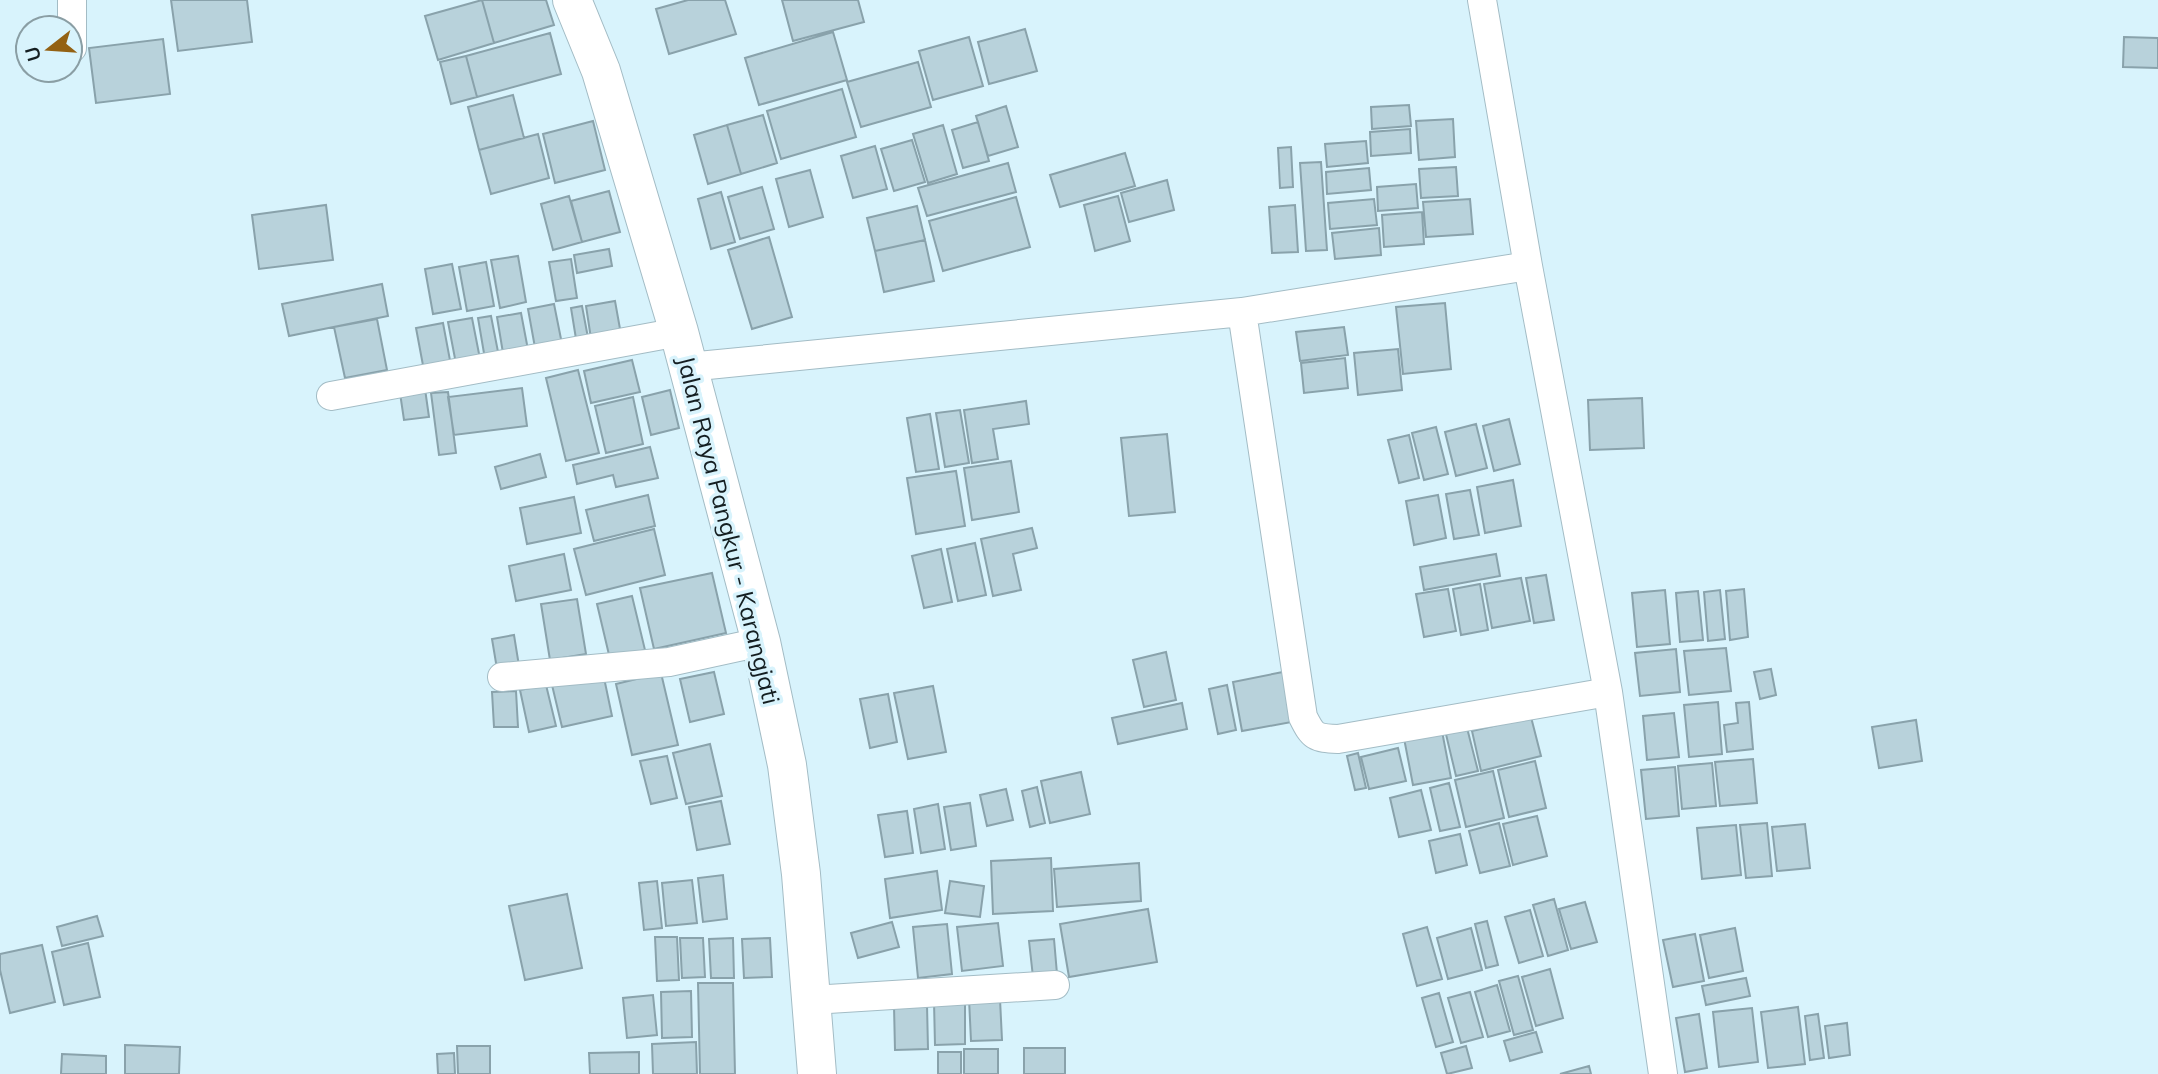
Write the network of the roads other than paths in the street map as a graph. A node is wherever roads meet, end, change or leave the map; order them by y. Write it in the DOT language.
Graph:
graph roads {
  1 [pos="572,0"];
  2 [pos="1482,0"];
  3 [pos="1528,266"];
  4 [pos="1241,312"];
  5 [pos="683,349"];
  6 [pos="331,396"];
  7 [pos="761,642"];
  8 [pos="502,677"];
  9 [pos="1608,692"];
  10 [pos="1055,985"];
  11 [pos="812,1000"];
  12 [pos="817,1074"];
  13 [pos="1663,1074"];
  1 -- 5 [label="main road, Jalan Raya Pangkur - Karangjati"];
  2 -- 3 [label="street"];
  3 -- 4 [label="street"];
  3 -- 9 [label="street"];
  4 -- 5 [label="street"];
  4 -- 9 [label="street"];
  5 -- 6 [label="street"];
  5 -- 7 [label="main road, Jalan Raya Pangkur - Karangjati"];
  7 -- 8 [label="street"];
  7 -- 11 [label="main road, Jalan Raya Pangkur - Karangjati"];
  9 -- 13 [label="street"];
  10 -- 11 [label="street"];
  11 -- 12 [label="main road, Jalan Raya Pangkur - Karangjati"];
}
